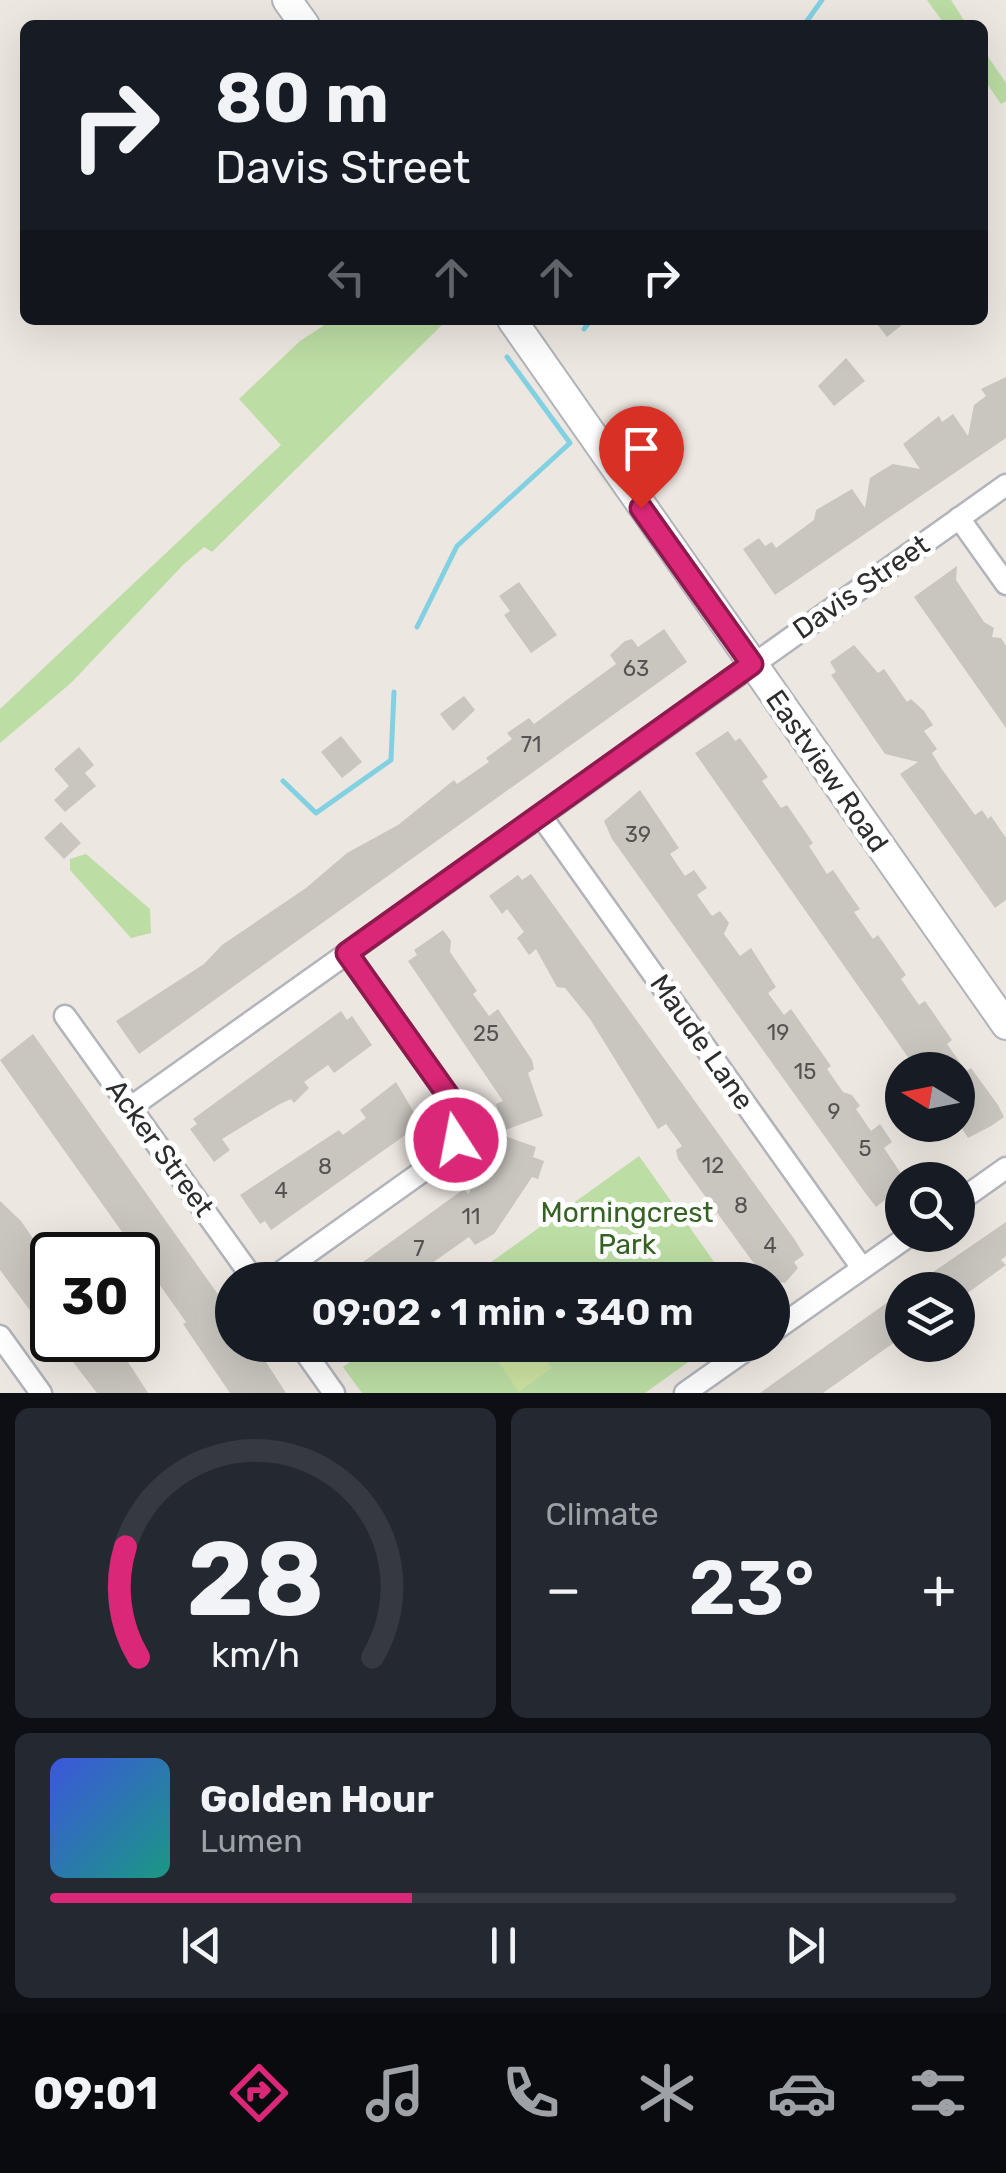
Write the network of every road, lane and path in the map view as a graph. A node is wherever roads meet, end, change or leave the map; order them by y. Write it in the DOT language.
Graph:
graph roads {
  1 [pos="515,325"];
  2 [pos="1006,485"];
  3 [pos="959,518"];
  4 [pos="1006,584"];
  5 [pos="752,664"];
  6 [pos="541,816"];
  7 [pos="347,953"];
  8 [pos="65,1016"];
  9 [pos="1006,1024"];
  10 [pos="131,1107"];
  11 [pos="1006,1168"];
  12 [pos="975,1190"];
  13 [pos="885,1252"];
  14 [pos="241,1262"];
  15 [pos="295,1262"];
  16 [pos="862,1268"];
  17 [pos="790,1319"];
  18 [pos="0,1336"];
  19 [pos="312,1362"];
  20 [pos="730,1362"];
  21 [pos="40,1393"];
  22 [pos="334,1393"];
  23 [pos="685,1393"];
  1 -- 5 [label="street, Eastview Road"];
  2 -- 3 [label="street, Davis Street"];
  3 -- 4 [label="street"];
  3 -- 5 [label="street, Davis Street"];
  5 -- 6 [label="street, Davis Street"];
  5 -- 9 [label="street, Eastview Road"];
  6 -- 7 [label="street, Davis Street"];
  6 -- 16 [label="street, Maude Lane"];
  7 -- 10 [label="street, Davis Street"];
  7 -- 15 [label="street"];
  8 -- 10 [label="street, Acker Street"];
  10 -- 14 [label="street, Acker Street"];
  11 -- 12 [label="street"];
  13 -- 16 [label="street"];
  16 -- 17 [label="street"];
  18 -- 21 [label="street"];
  19 -- 22 [label="street"];
  20 -- 23 [label="street"];
}
